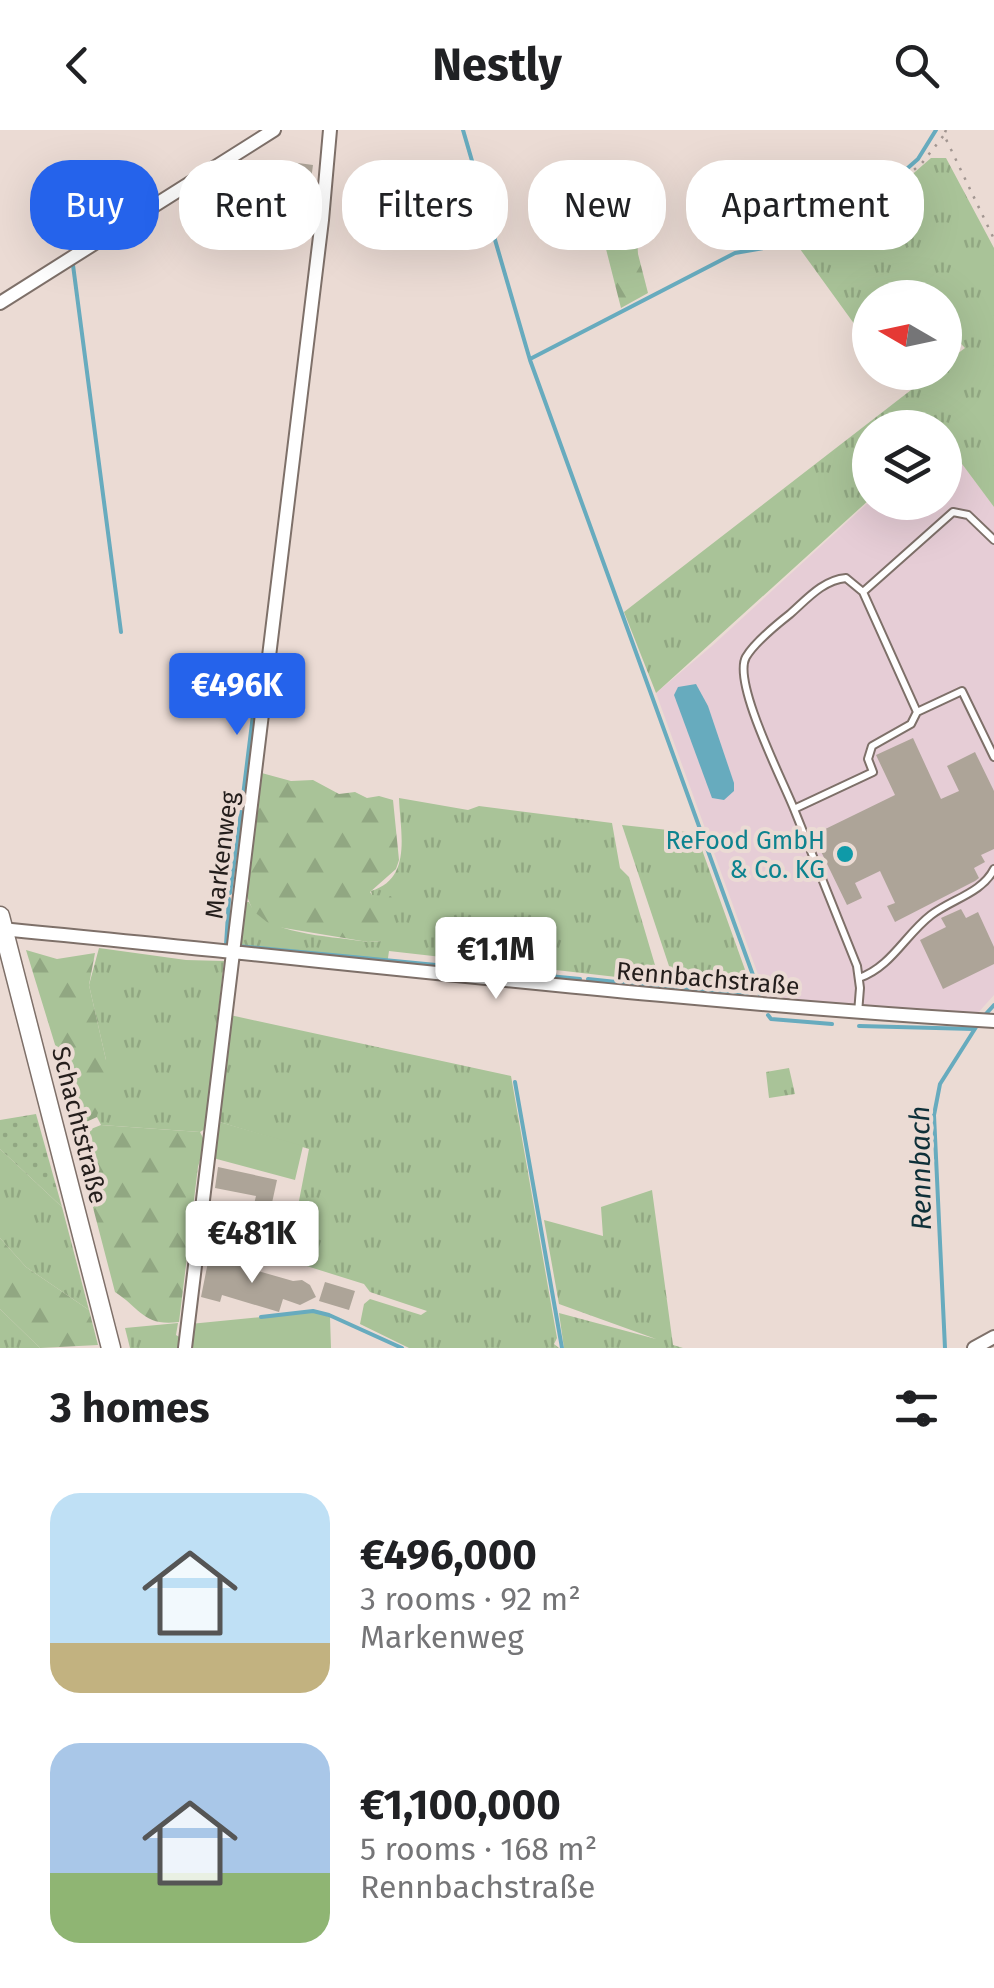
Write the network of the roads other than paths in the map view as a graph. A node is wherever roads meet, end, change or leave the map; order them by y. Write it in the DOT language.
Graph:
graph roads {
  1 [pos="274,130"];
  2 [pos="330,130"];
  3 [pos="0,304"];
  4 [pos="994,540"];
  5 [pos="862,592"];
  6 [pos="917,712"];
  7 [pos="994,757"];
  8 [pos="794,809"];
  9 [pos="994,869"];
  10 [pos="1,924"];
  11 [pos="231,954"];
  12 [pos="860,978"];
  13 [pos="857,1014"];
  14 [pos="994,1022"];
  15 [pos="994,1338"];
  16 [pos="111,1348"];
  17 [pos="185,1348"];
  18 [pos="974,1348"];
  1 -- 3 [label="street"];
  2 -- 11 [label="street, Markenweg"];
  4 -- 5 [label="lane"];
  5 -- 6 [label="lane"];
  5 -- 8 [label="lane"];
  6 -- 7 [label="lane"];
  6 -- 8 [label="lane"];
  8 -- 12 [label="lane"];
  9 -- 12 [label="lane"];
  10 -- 11 [label="street, Rennbachstraße"];
  10 -- 16 [label="street, Schachtstraße"];
  11 -- 13 [label="street, Rennbachstraße"];
  11 -- 17 [label="street, Markenweg"];
  12 -- 13 [label="lane"];
  13 -- 14 [label="street, Rennbachstraße"];
  15 -- 18 [label="street"];
}
